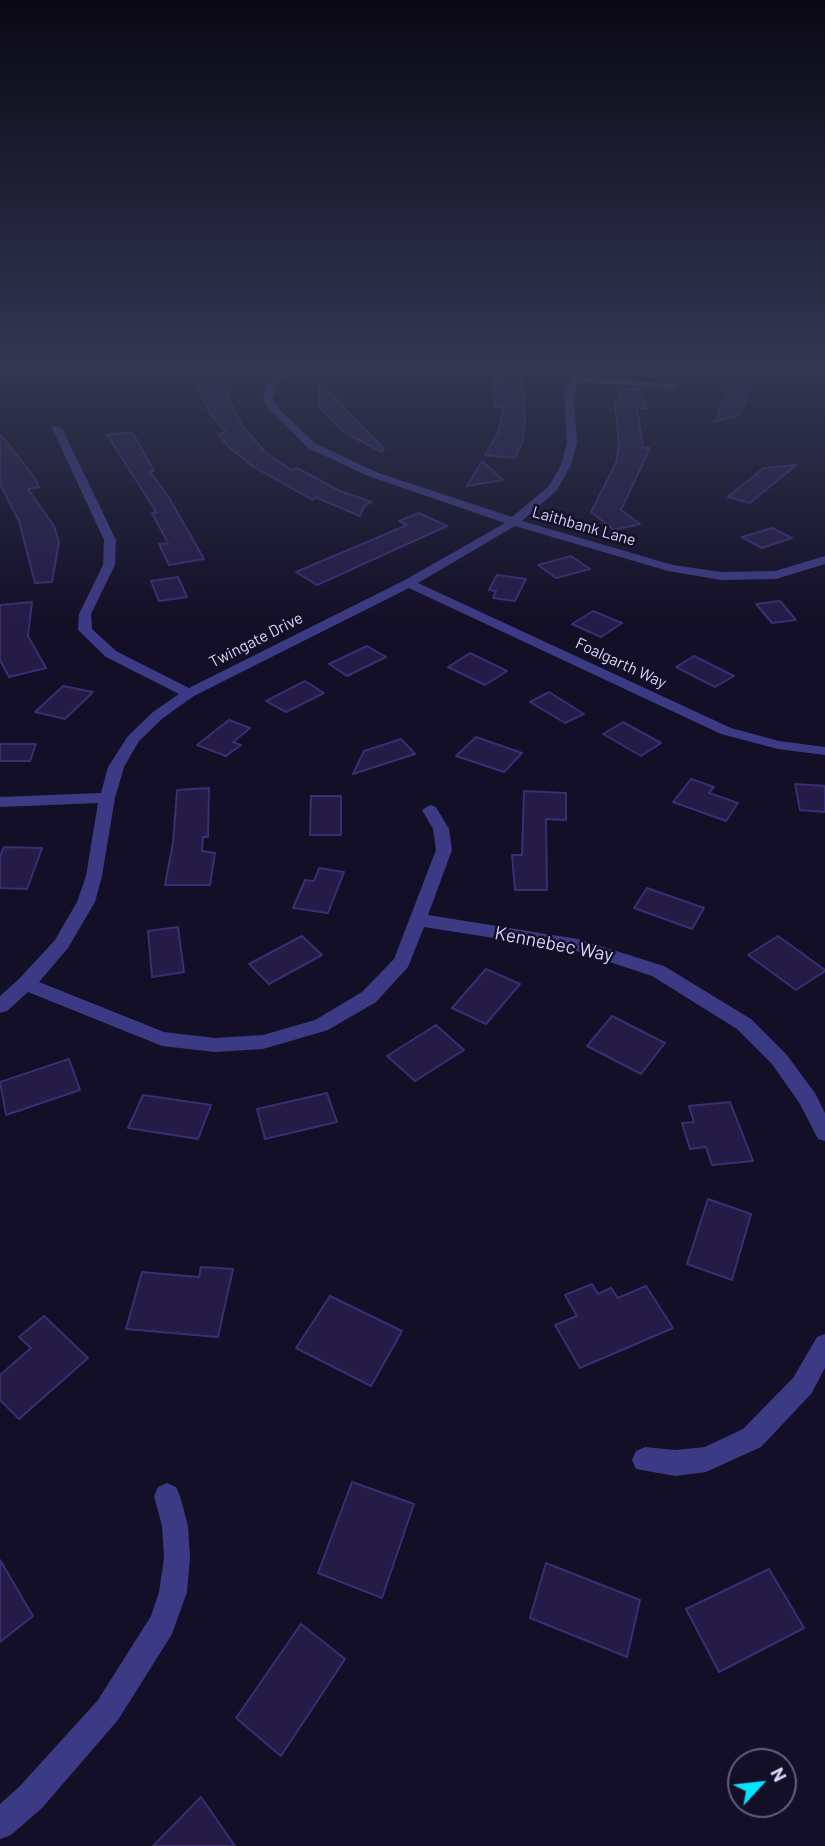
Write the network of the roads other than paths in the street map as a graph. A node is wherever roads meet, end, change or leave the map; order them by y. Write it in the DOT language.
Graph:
graph roads {
  1 [pos="68,452"];
  2 [pos="323,452"];
  3 [pos="570,452"];
  4 [pos="514,522"];
  5 [pos="825,560"];
  6 [pos="409,583"];
  7 [pos="189,693"];
  8 [pos="825,751"];
  9 [pos="107,798"];
  10 [pos="0,802"];
  11 [pos="430,810"];
  12 [pos="419,920"];
  13 [pos="26,984"];
  14 [pos="0,1006"];
  15 [pos="825,1133"];
  16 [pos="825,1345"];
  17 [pos="645,1460"];
  18 [pos="167,1496"];
  19 [pos="0,1824"];
  1 -- 7 [label="street"];
  2 -- 4 [label="street, Laithbank Lane"];
  3 -- 4 [label="street, Twingate Drive"];
  4 -- 5 [label="street, Laithbank Lane"];
  4 -- 6 [label="street, Twingate Drive"];
  6 -- 7 [label="street, Twingate Drive"];
  6 -- 8 [label="street, Foalgarth Way"];
  7 -- 9 [label="street, Twingate Drive"];
  9 -- 10 [label="street"];
  9 -- 13 [label="street, Twingate Drive"];
  11 -- 12 [label="street"];
  12 -- 13 [label="street"];
  12 -- 15 [label="street, Kennebec Way"];
  13 -- 14 [label="street, Twingate Drive"];
  16 -- 17 [label="street"];
  18 -- 19 [label="street"];
}
